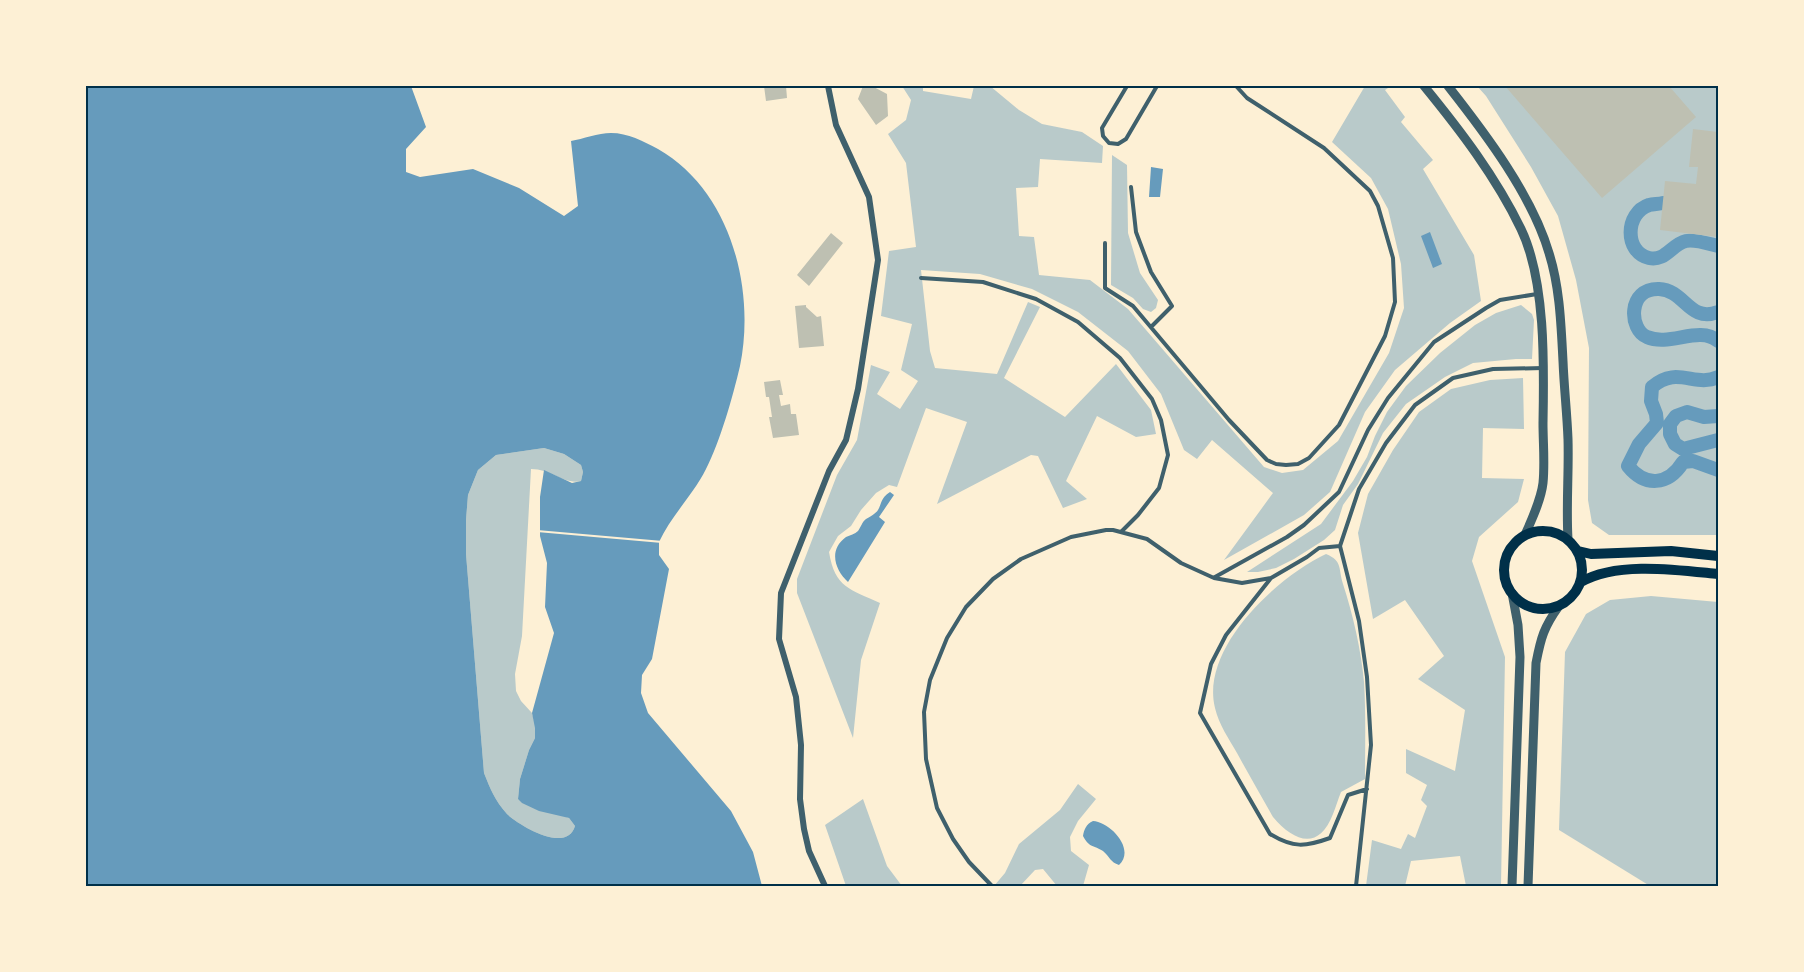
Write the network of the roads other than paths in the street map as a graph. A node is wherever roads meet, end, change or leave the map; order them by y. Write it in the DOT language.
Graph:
graph roads {
  1 [pos="828,86"];
  2 [pos="1127,86"];
  3 [pos="1157,86"];
  4 [pos="1236,86"];
  5 [pos="1424,86"];
  6 [pos="1448,86"];
  7 [pos="1131,187"];
  8 [pos="1105,243"];
  9 [pos="921,278"];
  10 [pos="1538,294"];
  11 [pos="1151,327"];
  12 [pos="1543,368"];
  13 [pos="1121,532"];
  14 [pos="1525,535"];
  15 [pos="1568,539"];
  16 [pos="1340,546"];
  17 [pos="1578,551"];
  18 [pos="1719,556"];
  19 [pos="1719,574"];
  20 [pos="1214,578"];
  21 [pos="1271,578"];
  22 [pos="1581,582"];
  23 [pos="1512,593"];
  24 [pos="1560,606"];
  25 [pos="1367,789"];
  26 [pos="991,885"];
  27 [pos="825,886"];
  28 [pos="1356,886"];
  29 [pos="1512,886"];
  30 [pos="1528,886"];
  1 -- 27 [label="street"];
  2 -- 3 [label="lane"];
  4 -- 11 [label="lane"];
  5 -- 10 [label="street"];
  6 -- 15 [label="street"];
  7 -- 11 [label="lane"];
  8 -- 11 [label="lane"];
  9 -- 13 [label="lane"];
  10 -- 12 [label="street"];
  10 -- 20 [label="lane"];
  12 -- 14 [label="street"];
  12 -- 16 [label="lane"];
  13 -- 20 [label="lane"];
  13 -- 26 [label="lane"];
  14 -- 15 [label="main road"];
  14 -- 23 [label="main road"];
  15 -- 17 [label="main road"];
  16 -- 21 [label="lane"];
  16 -- 25 [label="lane"];
  17 -- 18 [label="main road"];
  17 -- 22 [label="main road"];
  19 -- 22 [label="main road"];
  20 -- 21 [label="lane"];
  21 -- 25 [label="lane"];
  22 -- 24 [label="main road"];
  23 -- 24 [label="main road"];
  23 -- 29 [label="street"];
  24 -- 30 [label="street"];
  25 -- 28 [label="lane"];
}
